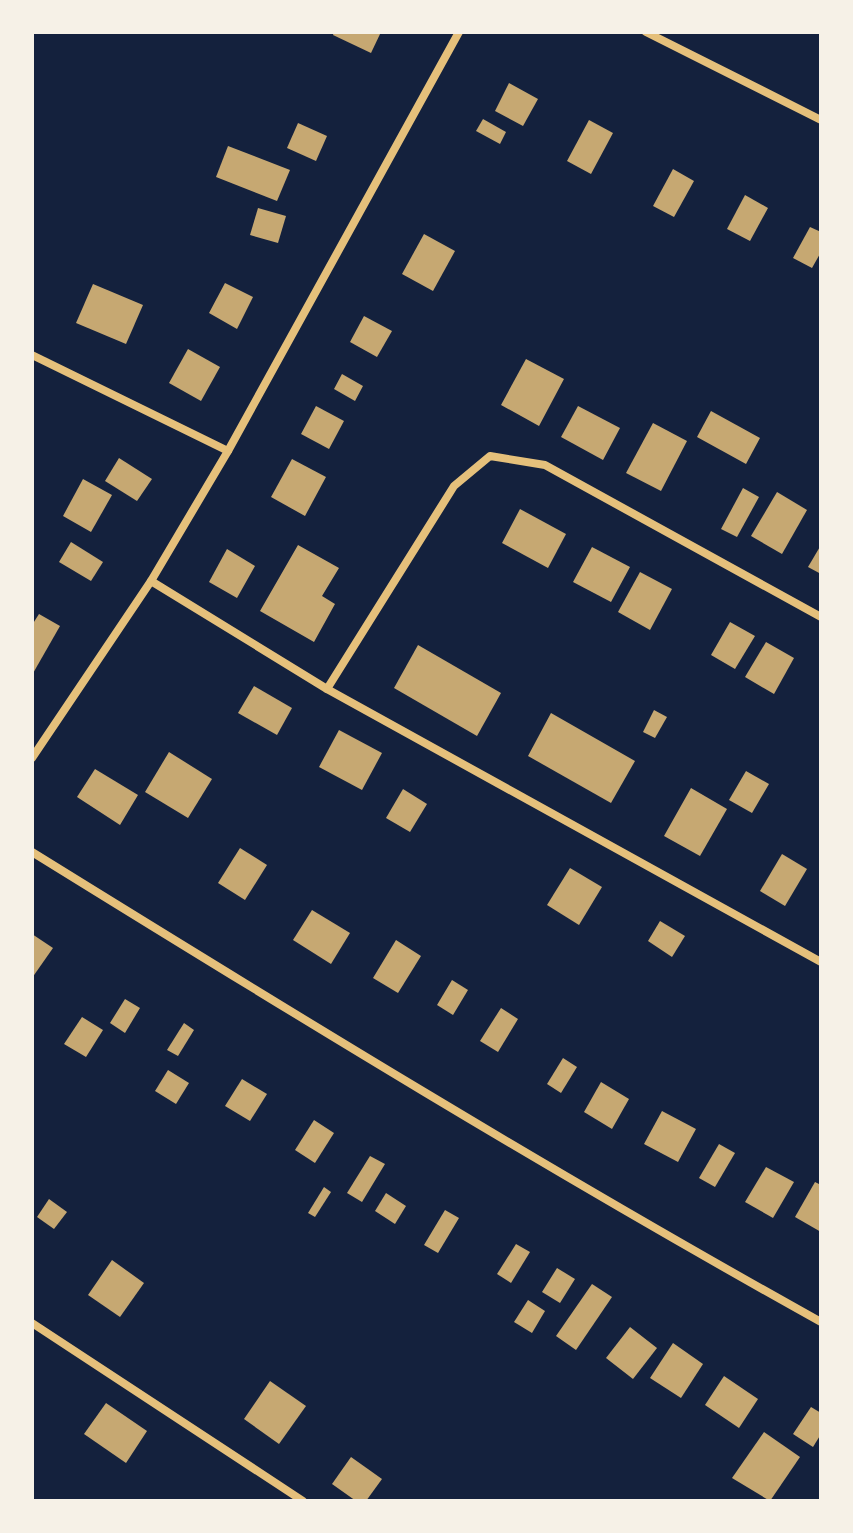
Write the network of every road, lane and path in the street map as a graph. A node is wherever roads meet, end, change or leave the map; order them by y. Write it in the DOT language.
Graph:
graph roads {
  1 [pos="459,32"];
  2 [pos="646,32"];
  3 [pos="821,120"];
  4 [pos="32,355"];
  5 [pos="228,451"];
  6 [pos="151,581"];
  7 [pos="821,617"];
  8 [pos="327,689"];
  9 [pos="32,758"];
  10 [pos="32,852"];
  11 [pos="821,962"];
  12 [pos="821,1322"];
  13 [pos="32,1323"];
  14 [pos="303,1501"];
  1 -- 5 [label="street"];
  2 -- 3 [label="street"];
  4 -- 5 [label="street"];
  5 -- 6 [label="street"];
  6 -- 8 [label="street"];
  6 -- 9 [label="street"];
  7 -- 8 [label="street"];
  8 -- 11 [label="street"];
  10 -- 12 [label="street"];
  13 -- 14 [label="street"];
}
